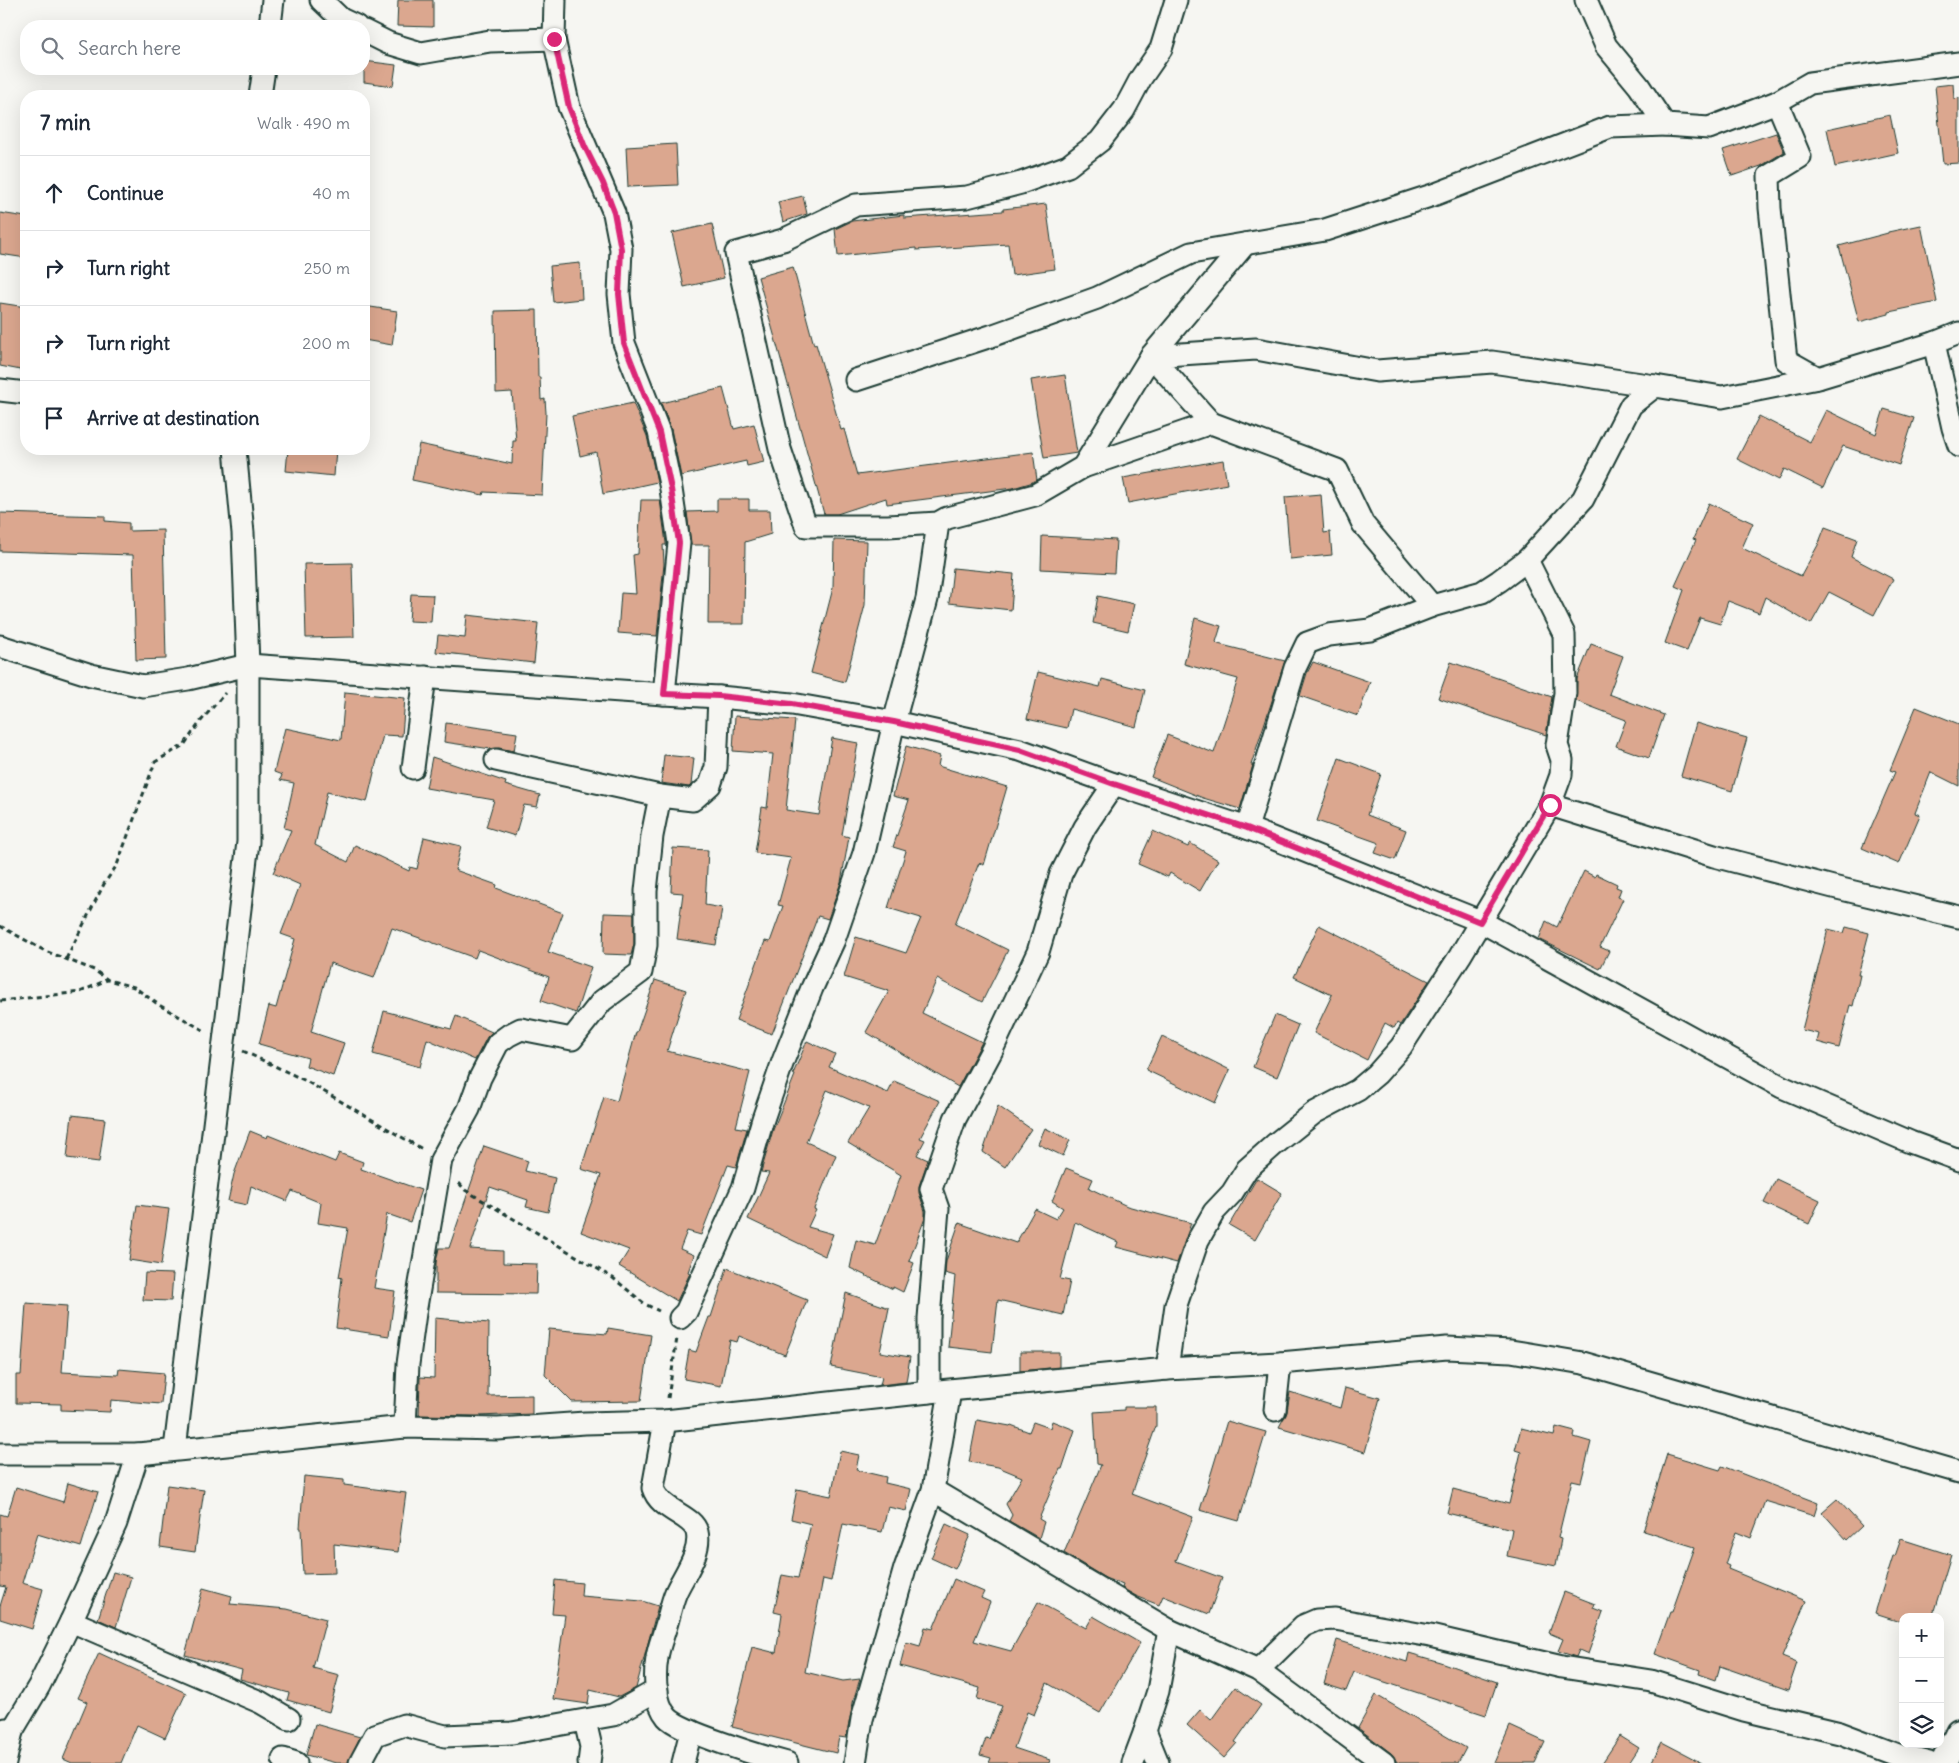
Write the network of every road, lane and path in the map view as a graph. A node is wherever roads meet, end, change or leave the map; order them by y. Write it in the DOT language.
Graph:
graph roads {
  1 [pos="273,0"];
  2 [pos="321,0"];
  3 [pos="555,0"];
  4 [pos="1176,0"];
  5 [pos="1586,0"];
  6 [pos="271,20"];
  7 [pos="343,20"];
  8 [pos="370,33"];
  9 [pos="554,39"];
  10 [pos="1959,63"];
  11 [pos="263,75"];
  12 [pos="261,90"];
  13 [pos="1777,102"];
  14 [pos="1665,125"];
  15 [pos="1246,244"];
  16 [pos="1959,333"];
  17 [pos="1934,343"];
  18 [pos="1151,356"];
  19 [pos="1818,378"];
  20 [pos="856,380"];
  21 [pos="1655,386"];
  22 [pos="0,390"];
  23 [pos="20,392"];
  24 [pos="1211,423"];
  25 [pos="1959,446"];
  26 [pos="236,455"];
  27 [pos="1083,467"];
  28 [pos="938,523"];
  29 [pos="1527,560"];
  30 [pos="1432,606"];
  31 [pos="0,646"];
  32 [pos="248,665"];
  33 [pos="425,678"];
  34 [pos="664,694"];
  35 [pos="719,696"];
  36 [pos="894,722"];
  37 [pos="496,760"];
  38 [pos="413,768"];
  39 [pos="1114,784"];
  40 [pos="660,796"];
  41 [pos="1550,805"];
  42 [pos="1247,828"];
  43 [pos="1959,917"];
  44 [pos="1480,922"];
  45 [pos="0,926"];
  46 [pos="66,959"];
  47 [pos="108,980"];
  48 [pos="0,1001"];
  49 [pos="224,1042"];
  50 [pos="441,1160"];
  51 [pos="1959,1160"];
  52 [pos="680,1318"];
  53 [pos="1280,1364"];
  54 [pos="1167,1369"];
  55 [pos="939,1391"];
  56 [pos="1274,1410"];
  57 [pos="665,1421"];
  58 [pos="405,1427"];
  59 [pos="175,1449"];
  60 [pos="0,1454"];
  61 [pos="138,1454"];
  62 [pos="1959,1472"];
  63 [pos="933,1490"];
  64 [pos="71,1621"];
  65 [pos="1169,1630"];
  66 [pos="1258,1670"];
  67 [pos="657,1690"];
  68 [pos="289,1719"];
  69 [pos="585,1721"];
  70 [pos="691,1731"];
  71 [pos="1145,1731"];
  72 [pos="1959,1732"];
  73 [pos="4,1733"];
  74 [pos="5,1763"];
  75 [pos="360,1763"];
  76 [pos="589,1763"];
  77 [pos="683,1763"];
  78 [pos="787,1763"];
  79 [pos="855,1763"];
  80 [pos="1133,1763"];
  81 [pos="1158,1763"];
  82 [pos="1384,1763"];
  83 [pos="1929,1763"];
  84 [pos="1944,1763"];
  1 -- 6 [label="street"];
  2 -- 7 [label="street"];
  3 -- 9 [label="street"];
  4 -- 28 [label="street"];
  5 -- 14 [label="street"];
  8 -- 9 [label="street"];
  9 -- 34 [label="street"];
  10 -- 13 [label="street"];
  11 -- 12 [label="street"];
  13 -- 14 [label="street"];
  13 -- 19 [label="street"];
  14 -- 15 [label="street"];
  15 -- 18 [label="street"];
  15 -- 20 [label="street"];
  16 -- 17 [label="street"];
  17 -- 19 [label="street"];
  17 -- 25 [label="street"];
  18 -- 21 [label="street"];
  18 -- 24 [label="street"];
  18 -- 27 [label="street"];
  19 -- 21 [label="street"];
  21 -- 29 [label="street"];
  22 -- 23 [label="street"];
  24 -- 27 [label="street"];
  24 -- 30 [label="street"];
  26 -- 32 [label="street"];
  27 -- 28 [label="street"];
  28 -- 36 [label="street"];
  29 -- 30 [label="street"];
  29 -- 41 [label="street"];
  30 -- 42 [label="street"];
  31 -- 32 [label="street"];
  32 -- 33 [label="street"];
  32 -- 46 [label="path"];
  32 -- 49 [label="street"];
  33 -- 34 [label="street"];
  33 -- 38 [label="street"];
  34 -- 35 [label="street"];
  35 -- 36 [label="street"];
  35 -- 40 [label="street"];
  36 -- 39 [label="street"];
  36 -- 52 [label="street"];
  37 -- 40 [label="street"];
  39 -- 42 [label="street"];
  39 -- 55 [label="street"];
  40 -- 50 [label="street"];
  41 -- 43 [label="street"];
  41 -- 44 [label="street"];
  42 -- 44 [label="street"];
  44 -- 51 [label="street"];
  44 -- 54 [label="street"];
  45 -- 46 [label="path"];
  46 -- 47 [label="path"];
  47 -- 48 [label="path"];
  47 -- 49 [label="path"];
  49 -- 50 [label="path"];
  49 -- 59 [label="street"];
  50 -- 52 [label="path"];
  50 -- 58 [label="street"];
  52 -- 57 [label="path"];
  53 -- 54 [label="street"];
  53 -- 56 [label="street"];
  53 -- 62 [label="street"];
  54 -- 55 [label="street"];
  55 -- 57 [label="street"];
  55 -- 63 [label="street"];
  57 -- 58 [label="street"];
  57 -- 67 [label="street"];
  58 -- 59 [label="street"];
  59 -- 61 [label="street"];
  60 -- 61 [label="street"];
  61 -- 64 [label="street"];
  63 -- 65 [label="street"];
  63 -- 79 [label="street"];
  64 -- 68 [label="street"];
  64 -- 73 [label="street"];
  65 -- 66 [label="street"];
  65 -- 71 [label="street"];
  66 -- 82 [label="street"];
  66 -- 83 [label="street"];
  67 -- 69 [label="street"];
  67 -- 70 [label="street"];
  69 -- 75 [label="street"];
  69 -- 76 [label="street"];
  70 -- 77 [label="street"];
  70 -- 78 [label="street"];
  71 -- 80 [label="street"];
  71 -- 81 [label="street"];
  72 -- 84 [label="street"];
  73 -- 74 [label="street"];
}
